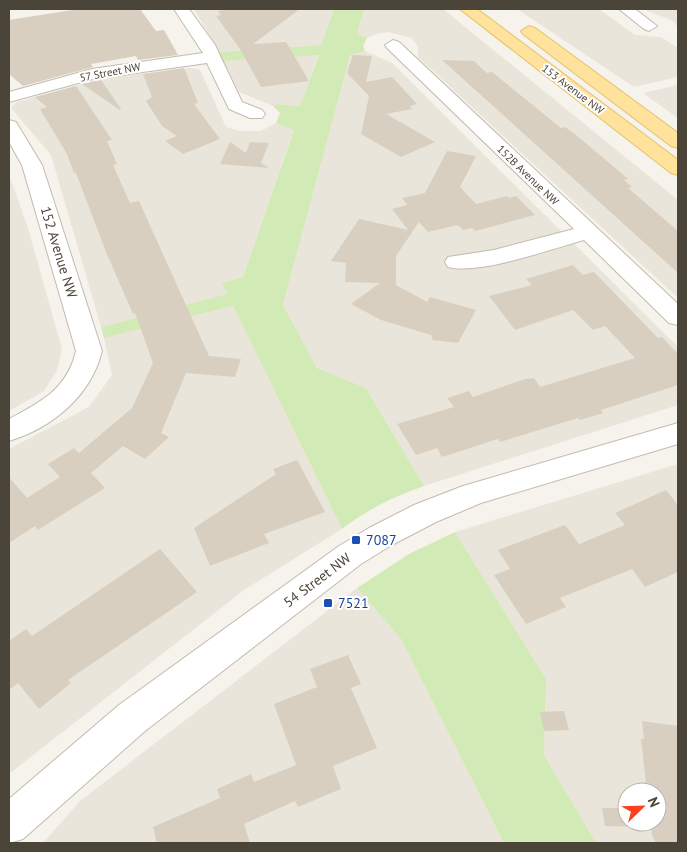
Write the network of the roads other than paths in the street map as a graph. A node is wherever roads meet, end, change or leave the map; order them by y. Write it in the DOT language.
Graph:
graph roads {
  1 [pos="182,9"];
  2 [pos="468,9"];
  3 [pos="626,9"];
  4 [pos="514,20"];
  5 [pos="649,26"];
  6 [pos="393,45"];
  7 [pos="212,57"];
  8 [pos="9,98"];
  9 [pos="256,114"];
  10 [pos="468,117"];
  11 [pos="446,122"];
  12 [pos="9,126"];
  13 [pos="678,142"];
  14 [pos="678,169"];
  15 [pos="589,232"];
  16 [pos="456,262"];
  17 [pos="678,317"];
  18 [pos="9,431"];
  19 [pos="678,434"];
  20 [pos="9,825"];
  1 -- 7 [label="street"];
  2 -- 14 [label="main road, 153 Avenue NW"];
  3 -- 5 [label="street"];
  4 -- 13 [label="main road, 153 Avenue NW"];
  6 -- 10 [label="street, 152B Avenue NW"];
  7 -- 8 [label="street, 57 Street NW"];
  7 -- 9 [label="street"];
  10 -- 11 [label="street"];
  10 -- 15 [label="street, 152B Avenue NW"];
  12 -- 18 [label="street, 152 Avenue NW"];
  15 -- 16 [label="street"];
  15 -- 17 [label="street, 152B Avenue NW"];
  19 -- 20 [label="street, 54 Street NW"];
}
